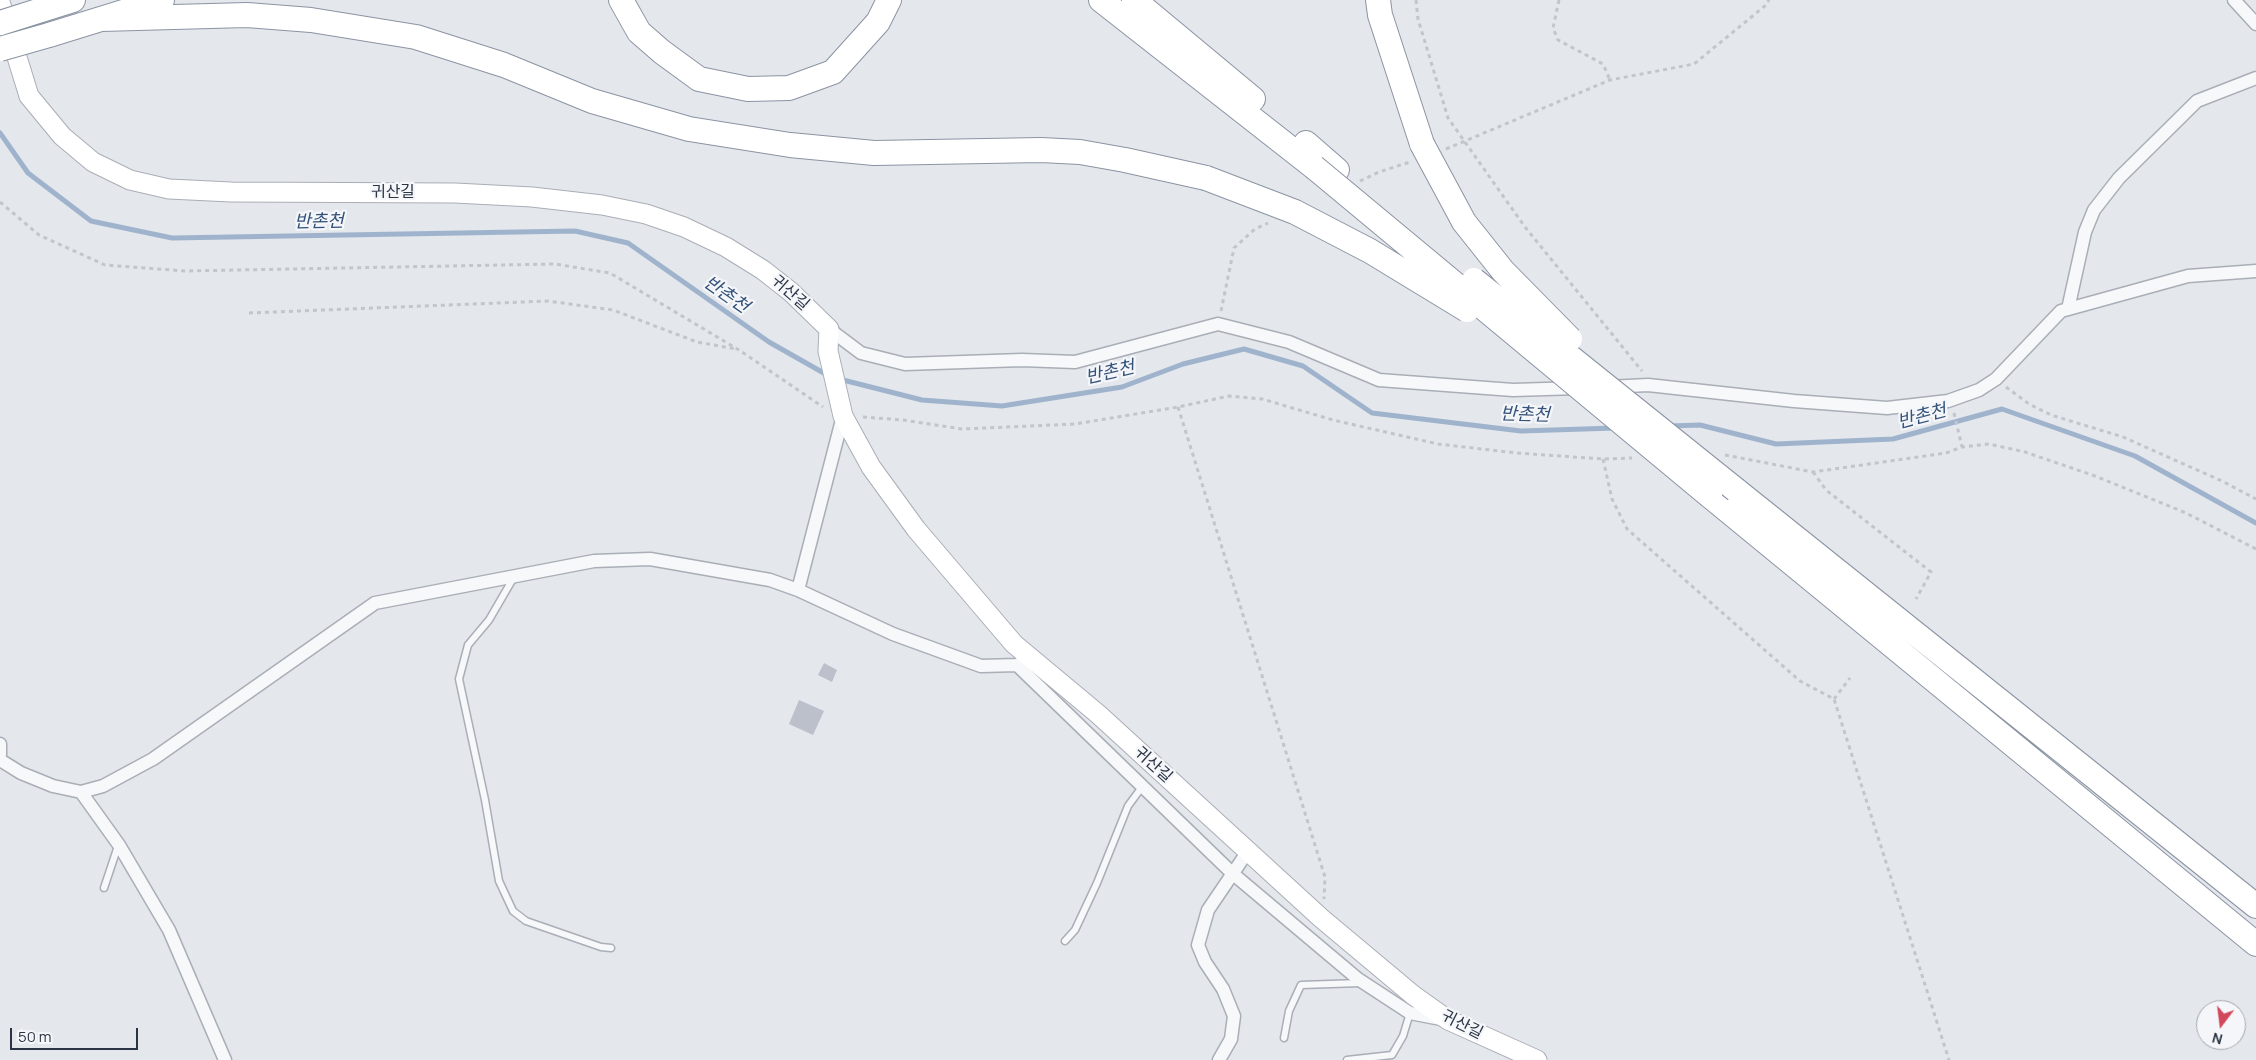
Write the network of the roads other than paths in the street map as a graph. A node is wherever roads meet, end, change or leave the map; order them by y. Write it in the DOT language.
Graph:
graph roads {
  1 [pos="73,0"];
  2 [pos="162,0"];
  3 [pos="621,0"];
  4 [pos="889,0"];
  5 [pos="1101,0"];
  6 [pos="1134,0"];
  7 [pos="1378,0"];
  8 [pos="2234,0"];
  9 [pos="0,2"];
  10 [pos="101,19"];
  11 [pos="0,23"];
  12 [pos="2256,24"];
  13 [pos="0,49"];
  14 [pos="2256,78"];
  15 [pos="1334,173"];
  16 [pos="2256,271"];
  17 [pos="2068,309"];
  18 [pos="828,329"];
  19 [pos="1539,354"];
  20 [pos="841,408"];
  21 [pos="1682,446"];
  22 [pos="515,576"];
  23 [pos="798,590"];
  24 [pos="1024,661"];
  25 [pos="0,744"];
  26 [pos="0,755"];
  27 [pos="0,760"];
  28 [pos="1142,787"];
  29 [pos="81,792"];
  30 [pos="119,845"];
  31 [pos="1248,851"];
  32 [pos="1232,873"];
  33 [pos="104,888"];
  34 [pos="2256,906"];
  35 [pos="1065,941"];
  36 [pos="2256,944"];
  37 [pos="611,948"];
  38 [pos="1364,983"];
  39 [pos="1410,1013"];
  40 [pos="1448,1020"];
  41 [pos="1284,1038"];
  42 [pos="226,1060"];
  43 [pos="1219,1060"];
  44 [pos="1348,1060"];
  45 [pos="1536,1060"];
  1 -- 11 [label="highway, bridge"];
  2 -- 10 [label="highway"];
  3 -- 4 [label="highway"];
  5 -- 15 [label="highway"];
  6 -- 15 [label="highway"];
  7 -- 21 [label="highway, bridge"];
  8 -- 12 [label="street"];
  9 -- 18 [label="street, 귀산길"];
  10 -- 13 [label="highway, bridge"];
  10 -- 19 [label="highway, bridge"];
  14 -- 17 [label="street"];
  15 -- 19 [label="highway, bridge"];
  15 -- 21 [label="highway, bridge"];
  16 -- 17 [label="street"];
  17 -- 18 [label="street"];
  18 -- 20 [label="street, 귀산길"];
  19 -- 36 [label="highway, bridge"];
  20 -- 23 [label="street"];
  20 -- 24 [label="street, 귀산길"];
  21 -- 34 [label="highway, bridge"];
  22 -- 23 [label="street"];
  22 -- 29 [label="street"];
  22 -- 37 [label="lane"];
  23 -- 24 [label="street"];
  24 -- 28 [label="street"];
  24 -- 31 [label="street, 귀산길"];
  25 -- 26 [label="street"];
  27 -- 29 [label="street"];
  28 -- 32 [label="street"];
  28 -- 35 [label="lane"];
  29 -- 30 [label="street"];
  30 -- 33 [label="lane"];
  30 -- 42 [label="street"];
  31 -- 32 [label="street"];
  31 -- 40 [label="street, 귀산길"];
  32 -- 38 [label="street"];
  32 -- 43 [label="street"];
  38 -- 39 [label="street"];
  38 -- 41 [label="lane"];
  39 -- 40 [label="street"];
  39 -- 44 [label="lane"];
  40 -- 45 [label="street, 귀산길"];
}
